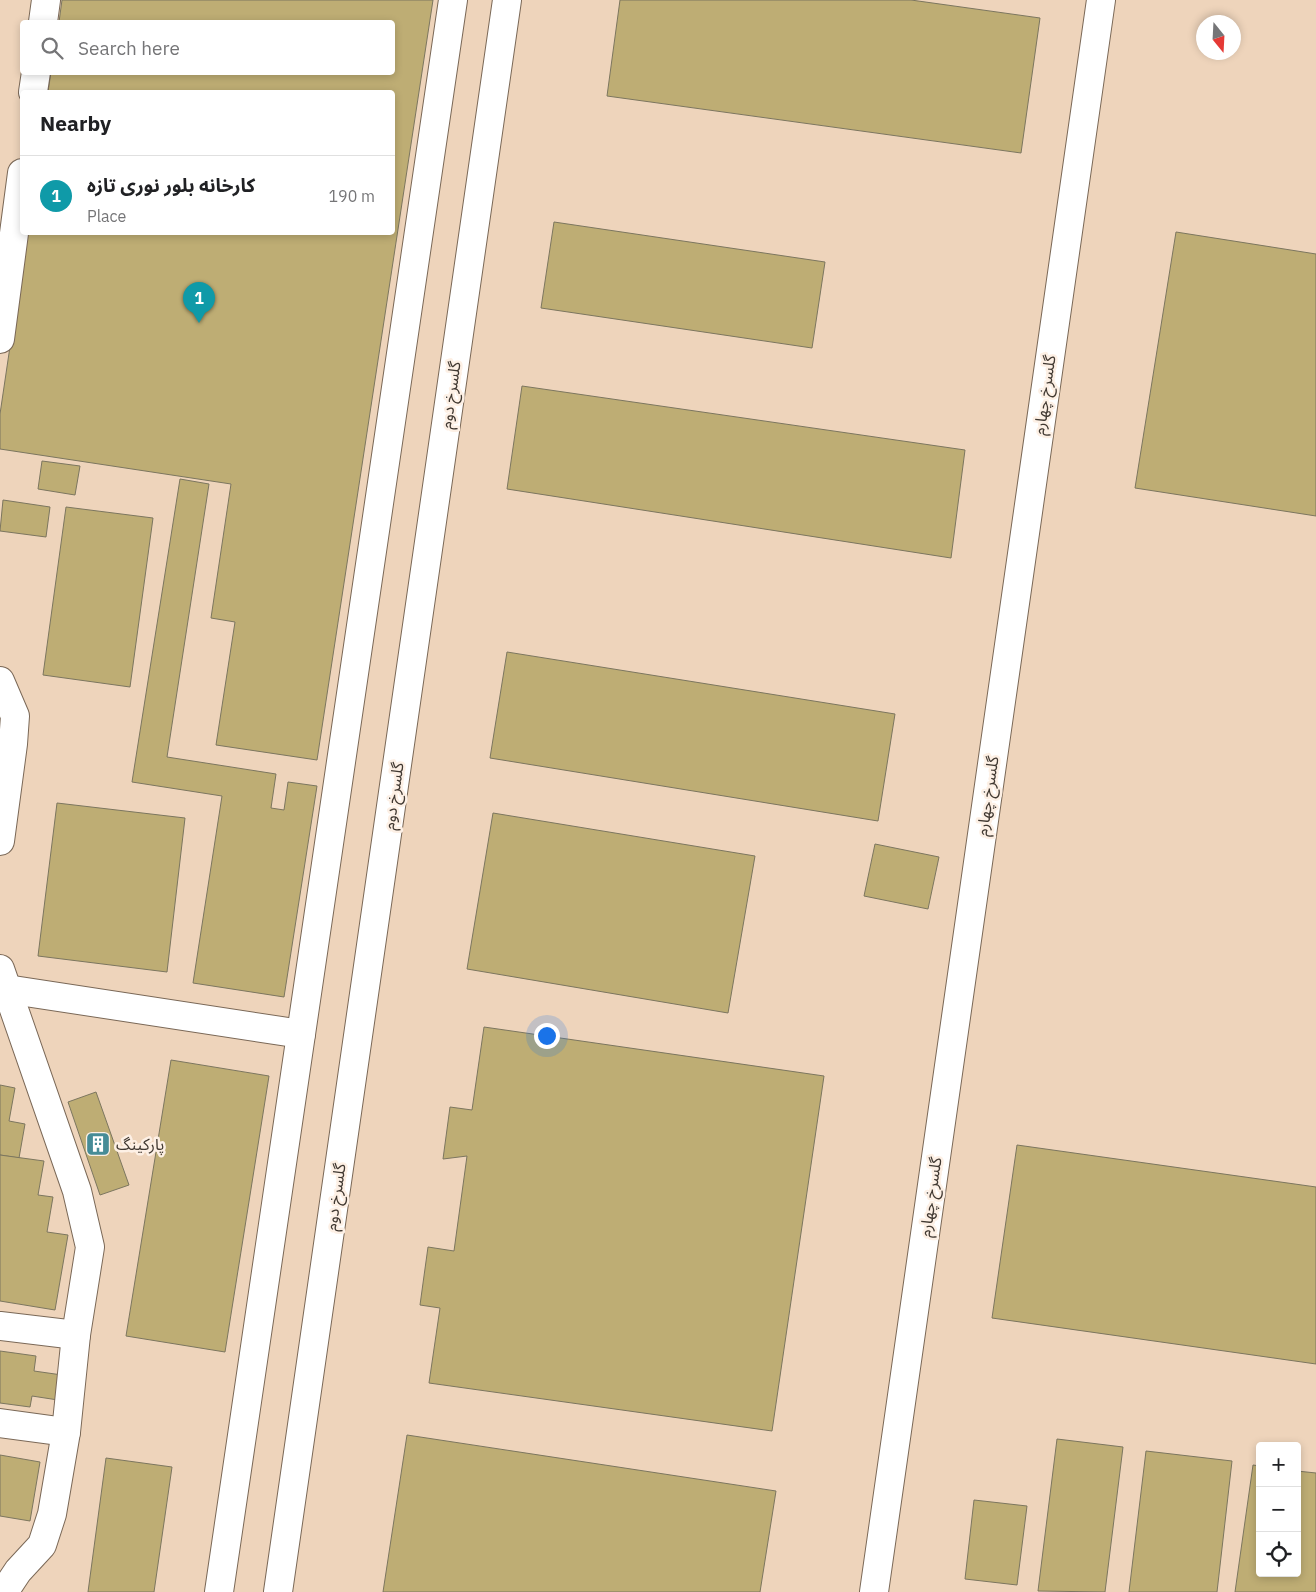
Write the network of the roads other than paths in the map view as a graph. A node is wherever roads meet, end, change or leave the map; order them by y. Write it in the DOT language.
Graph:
graph roads {
  1 [pos="46,0"];
  2 [pos="453,0"];
  3 [pos="507,0"];
  4 [pos="1101,0"];
  5 [pos="43,20"];
  6 [pos="36,75"];
  7 [pos="33,90"];
  8 [pos="20,188"];
  9 [pos="0,339"];
  10 [pos="0,682"];
  11 [pos="0,840"];
  12 [pos="2,982"];
  13 [pos="301,1034"];
  14 [pos="0,1326"];
  15 [pos="76,1334"];
  16 [pos="0,1423"];
  17 [pos="66,1432"];
  18 [pos="4,1592"];
  19 [pos="219,1592"];
  20 [pos="278,1592"];
  21 [pos="874,1592"];
  1 -- 5 [label="street"];
  2 -- 13 [label="street"];
  3 -- 20 [label="street, گلسرخ دوم"];
  4 -- 21 [label="street, گلسرخ چهارم"];
  6 -- 7 [label="street"];
  8 -- 9 [label="street"];
  10 -- 11 [label="street"];
  12 -- 13 [label="street"];
  12 -- 15 [label="street"];
  13 -- 19 [label="street"];
  14 -- 15 [label="street"];
  15 -- 17 [label="street"];
  16 -- 17 [label="street"];
  17 -- 18 [label="street"];
}
